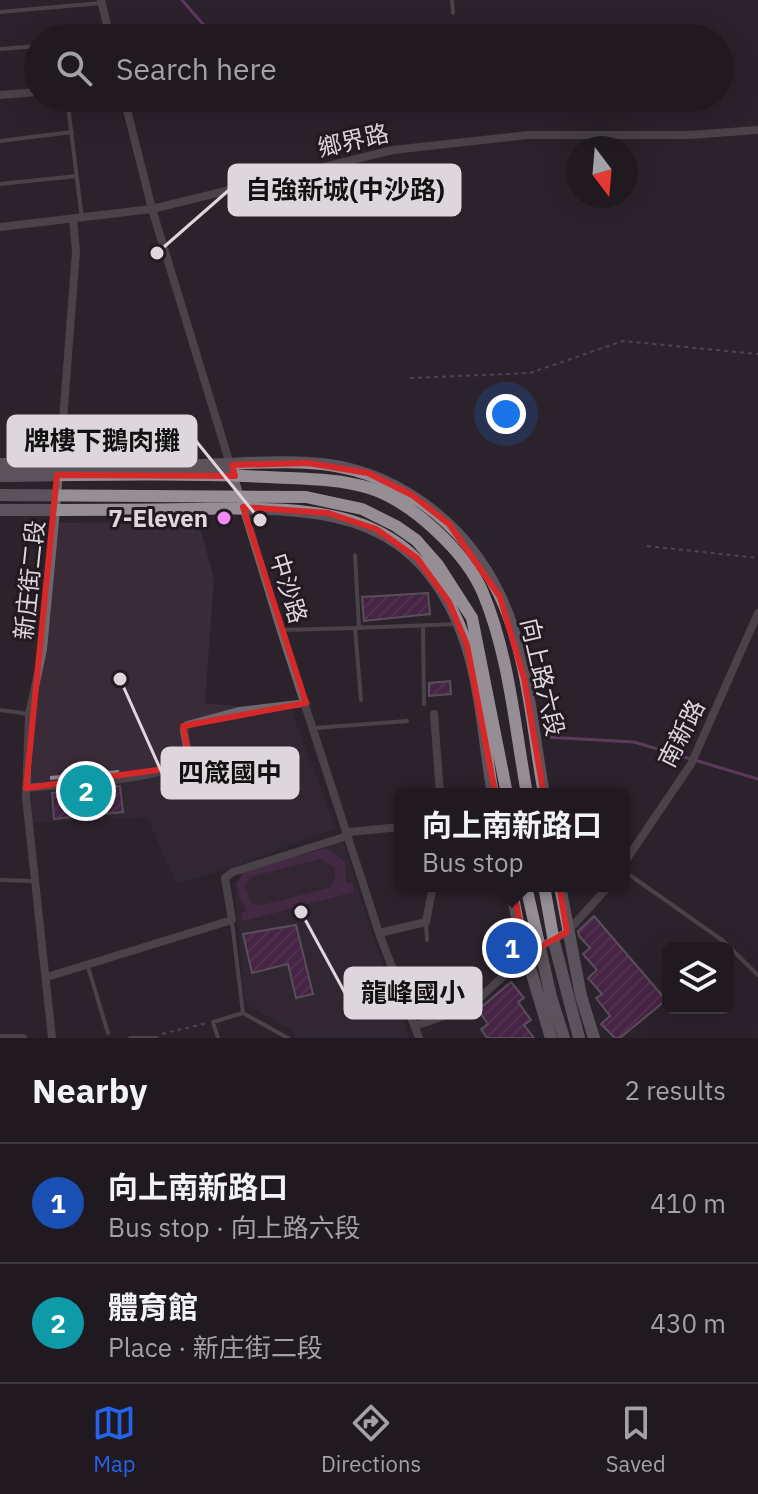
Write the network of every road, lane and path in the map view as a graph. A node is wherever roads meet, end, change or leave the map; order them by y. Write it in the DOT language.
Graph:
graph roads {
  1 [pos="452,0"];
  2 [pos="101,2"];
  3 [pos="0,12"];
  4 [pos="453,13"];
  5 [pos="106,24"];
  6 [pos="24,47"];
  7 [pos="0,49"];
  8 [pos="24,93"];
  9 [pos="0,95"];
  10 [pos="69,112"];
  11 [pos="128,112"];
  12 [pos="758,130"];
  13 [pos="72,132"];
  14 [pos="0,141"];
  15 [pos="77,176"];
  16 [pos="0,184"];
  17 [pos="152,209"];
  18 [pos="77,219"];
  19 [pos="0,227"];
  20 [pos="758,354"];
  21 [pos="410,378"];
  22 [pos="0,464"];
  23 [pos="58,469"];
  24 [pos="234,470"];
  25 [pos="0,476"];
  26 [pos="0,495"];
  27 [pos="56,495"];
  28 [pos="241,501"];
  29 [pos="0,510"];
  30 [pos="56,510"];
  31 [pos="647,546"];
  32 [pos="355,555"];
  33 [pos="758,558"];
  34 [pos="758,613"];
  35 [pos="459,624"];
  36 [pos="423,626"];
  37 [pos="357,628"];
  38 [pos="281,631"];
  39 [pos="361,700"];
  40 [pos="306,703"];
  41 [pos="424,704"];
  42 [pos="0,710"];
  43 [pos="29,714"];
  44 [pos="434,714"];
  45 [pos="407,721"];
  46 [pos="315,728"];
  47 [pos="26,788"];
  48 [pos="440,788"];
  49 [pos="492,788"];
  50 [pos="506,788"];
  51 [pos="526,788"];
  52 [pos="543,788"];
  53 [pos="394,828"];
  54 [pos="349,832"];
  55 [pos="630,854"];
  56 [pos="630,875"];
  57 [pos="0,880"];
  58 [pos="32,881"];
  59 [pos="432,892"];
  60 [pos="512,892"];
  61 [pos="527,892"];
  62 [pos="545,892"];
  63 [pos="561,892"];
  64 [pos="604,892"];
  65 [pos="232,920"];
  66 [pos="426,922"];
  67 [pos="567,932"];
  68 [pos="379,933"];
  69 [pos="427,940"];
  70 [pos="554,942"];
  71 [pos="539,949"];
  72 [pos="526,955"];
  73 [pos="87,964"];
  74 [pos="448,972"];
  75 [pos="758,975"];
  76 [pos="47,977"];
  77 [pos="400,986"];
  78 [pos="243,1013"];
  79 [pos="213,1022"];
  80 [pos="415,1026"];
  81 [pos="108,1033"];
  82 [pos="157,1037"];
  83 [pos="3,1038"];
  84 [pos="23,1038"];
  85 [pos="52,1038"];
  86 [pos="130,1038"];
  87 [pos="218,1038"];
  88 [pos="288,1038"];
  89 [pos="419,1038"];
  90 [pos="551,1038"];
  91 [pos="564,1038"];
  92 [pos="579,1038"];
  93 [pos="594,1038"];
  1 -- 4 [label="lane"];
  2 -- 3 [label="lane"];
  2 -- 5 [label="street"];
  6 -- 7 [label="lane"];
  8 -- 9 [label="street"];
  10 -- 13 [label="lane"];
  11 -- 17 [label="street, 中沙路"];
  12 -- 17 [label="street, 鄉界路"];
  13 -- 14 [label="lane"];
  13 -- 15 [label="lane"];
  15 -- 16 [label="lane"];
  15 -- 18 [label="lane"];
  17 -- 18 [label="street, 鄉界路"];
  17 -- 24 [label="street, 中沙路"];
  18 -- 19 [label="street, 鄉界路"];
  18 -- 23 [label="street, 新庄街二段"];
  20 -- 21 [label="path"];
  22 -- 23 [label="main road, 向上路六段"];
  23 -- 24 [label="main road, 向上路六段"];
  23 -- 25 [label="main road, 向上路六段"];
  23 -- 27 [label="street, 新庄街二段"];
  24 -- 28 [label="street, 中沙路"];
  24 -- 51 [label="main road, 向上路六段"];
  24 -- 52 [label="main road, 向上路六段"];
  26 -- 27 [label="main road"];
  27 -- 28 [label="main road"];
  27 -- 30 [label="street, 新庄街二段"];
  28 -- 30 [label="main road"];
  28 -- 35 [label="main road"];
  28 -- 38 [label="street, 中沙路"];
  28 -- 50 [label="main road"];
  29 -- 30 [label="main road"];
  30 -- 43 [label="street, 新庄街二段"];
  31 -- 33 [label="path"];
  32 -- 37 [label="lane"];
  34 -- 55 [label="street, 南新路"];
  35 -- 36 [label="lane"];
  35 -- 49 [label="main road"];
  36 -- 37 [label="lane"];
  36 -- 41 [label="lane"];
  37 -- 38 [label="lane"];
  37 -- 39 [label="lane"];
  38 -- 40 [label="street, 中沙路"];
  40 -- 46 [label="street, 中沙路"];
  40 -- 47 [label="street"];
  42 -- 43 [label="lane"];
  43 -- 47 [label="street, 新庄街二段"];
  44 -- 48 [label="street"];
  45 -- 46 [label="lane"];
  46 -- 54 [label="street, 中沙路"];
  47 -- 58 [label="street, 新庄街二段"];
  53 -- 54 [label="street"];
  54 -- 65 [label="street"];
  54 -- 68 [label="street, 中沙路"];
  56 -- 75 [label="lane"];
  57 -- 58 [label="lane"];
  58 -- 76 [label="street, 新庄街二段"];
  59 -- 66 [label="street"];
  60 -- 72 [label="main road"];
  61 -- 71 [label="main road"];
  62 -- 70 [label="main road"];
  63 -- 67 [label="main road"];
  64 -- 67 [label="street"];
  65 -- 73 [label="street"];
  65 -- 78 [label="lane"];
  66 -- 68 [label="street"];
  66 -- 69 [label="lane"];
  67 -- 70 [label="street"];
  67 -- 93 [label="main road"];
  68 -- 77 [label="street, 中沙路"];
  70 -- 71 [label="street"];
  70 -- 92 [label="main road"];
  71 -- 72 [label="street"];
  71 -- 91 [label="main road"];
  72 -- 80 [label="street"];
  72 -- 90 [label="main road"];
  73 -- 76 [label="street"];
  73 -- 81 [label="lane"];
  74 -- 77 [label="lane"];
  76 -- 85 [label="street, 新庄街二段"];
  77 -- 80 [label="street, 中沙路"];
  78 -- 79 [label="lane"];
  78 -- 88 [label="lane"];
  79 -- 82 [label="path"];
  79 -- 87 [label="lane"];
  80 -- 89 [label="street, 中沙路"];
  82 -- 86 [label="lane"];
  83 -- 84 [label="street"];
}
